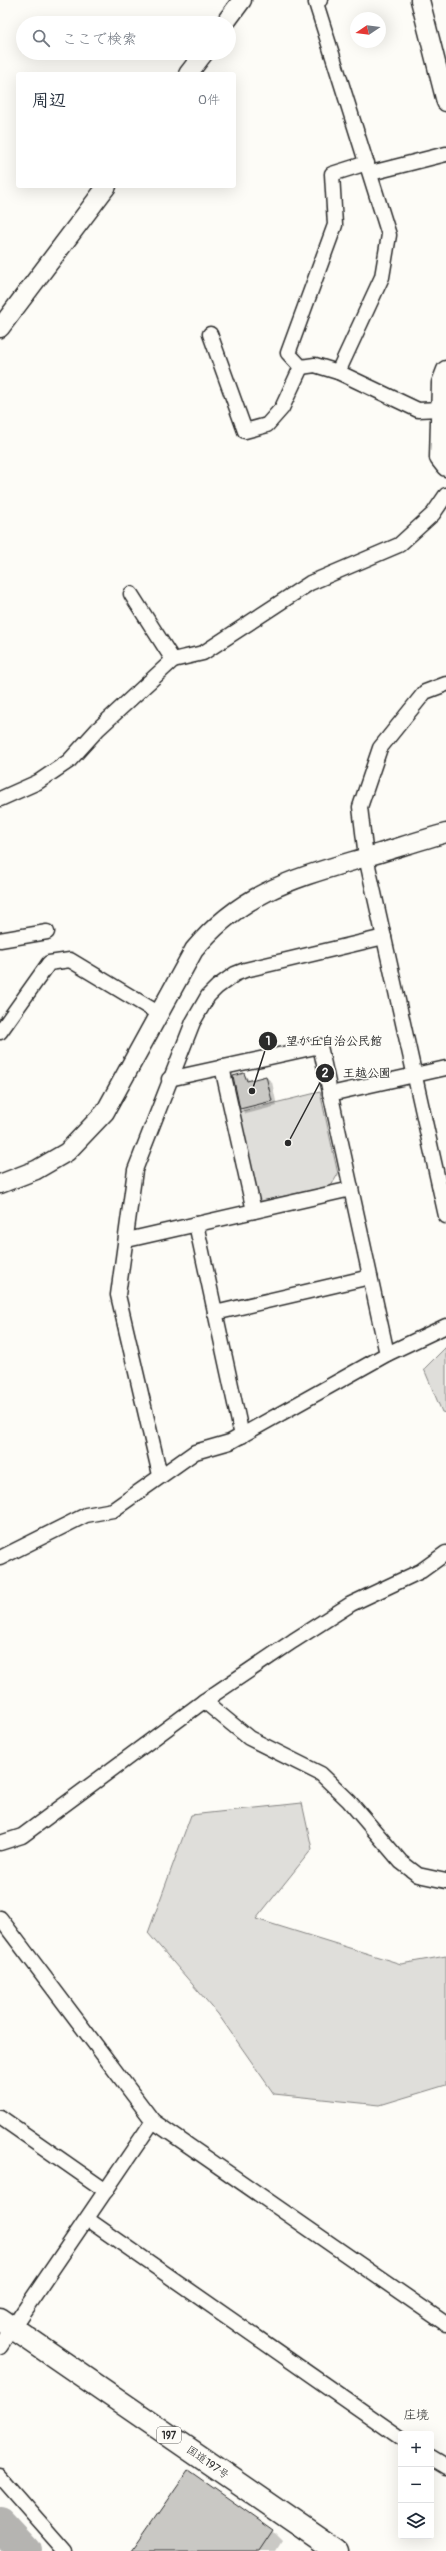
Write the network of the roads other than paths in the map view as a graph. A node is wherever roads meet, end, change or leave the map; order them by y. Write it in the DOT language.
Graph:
graph roads {
  1 [pos="242,0"];
  2 [pos="420,0"];
  3 [pos="314,1"];
  4 [pos="230,16"];
  5 [pos="199,60"];
  6 [pos="190,72"];
  7 [pos="446,102"];
  8 [pos="446,154"];
  9 [pos="369,168"];
  10 [pos="105,188"];
  11 [pos="0,328"];
  12 [pos="210,334"];
  13 [pos="301,367"];
  14 [pos="446,370"];
  15 [pos="338,372"];
  16 [pos="440,409"];
  17 [pos="446,467"];
  18 [pos="446,495"];
  19 [pos="131,594"];
  20 [pos="173,660"];
  21 [pos="446,684"];
  22 [pos="0,799"];
  23 [pos="446,833"];
  24 [pos="366,857"];
  25 [pos="46,932"];
  26 [pos="384,937"];
  27 [pos="0,940"];
  28 [pos="158,1013"];
  29 [pos="0,1032"];
  30 [pos="222,1067"];
  31 [pos="446,1068"];
  32 [pos="415,1075"];
  33 [pos="169,1079"];
  34 [pos="330,1094"];
  35 [pos="0,1184"];
  36 [pos="351,1189"];
  37 [pos="254,1211"];
  38 [pos="446,1216"];
  39 [pos="196,1224"];
  40 [pos="127,1240"];
  41 [pos="370,1277"];
  42 [pos="215,1313"];
  43 [pos="446,1326"];
  44 [pos="387,1354"];
  45 [pos="242,1436"];
  46 [pos="160,1475"];
  47 [pos="446,1553"];
  48 [pos="0,1558"];
  49 [pos="204,1701"];
  50 [pos="0,1843"];
  51 [pos="446,1881"];
  52 [pos="0,1918"];
  53 [pos="0,2117"];
  54 [pos="153,2121"];
  55 [pos="106,2191"];
  56 [pos="87,2219"];
  57 [pos="6,2323"];
  58 [pos="446,2324"];
  59 [pos="0,2346"];
  60 [pos="398,2436"];
  61 [pos="434,2460"];
  62 [pos="446,2468"];
  63 [pos="0,2477"];
  64 [pos="65,2551"];
  65 [pos="337,2551"];
  1 -- 4 [label="street"];
  2 -- 7 [label="street"];
  3 -- 9 [label="street"];
  5 -- 6 [label="street"];
  8 -- 9 [label="street"];
  9 -- 13 [label="street"];
  9 -- 15 [label="street"];
  10 -- 11 [label="street"];
  12 -- 13 [label="street"];
  13 -- 15 [label="street"];
  14 -- 16 [label="street"];
  15 -- 16 [label="street"];
  16 -- 17 [label="street"];
  18 -- 20 [label="street"];
  19 -- 20 [label="street"];
  20 -- 22 [label="street"];
  21 -- 24 [label="street"];
  23 -- 24 [label="street"];
  24 -- 26 [label="street"];
  24 -- 28 [label="street"];
  25 -- 27 [label="street"];
  26 -- 32 [label="street"];
  26 -- 33 [label="street"];
  28 -- 29 [label="street"];
  28 -- 35 [label="street"];
  30 -- 33 [label="street"];
  30 -- 34 [label="street"];
  30 -- 37 [label="street"];
  31 -- 32 [label="street"];
  32 -- 34 [label="street"];
  32 -- 38 [label="street"];
  33 -- 40 [label="street"];
  34 -- 36 [label="street"];
  36 -- 37 [label="street"];
  36 -- 41 [label="street"];
  37 -- 39 [label="street"];
  39 -- 40 [label="street"];
  39 -- 42 [label="street"];
  40 -- 46 [label="street"];
  41 -- 42 [label="street"];
  41 -- 44 [label="street"];
  42 -- 45 [label="street"];
  43 -- 44 [label="street"];
  44 -- 45 [label="street"];
  45 -- 46 [label="street"];
  46 -- 48 [label="street"];
  47 -- 49 [label="street"];
  49 -- 50 [label="street"];
  49 -- 51 [label="street"];
  52 -- 54 [label="street"];
  53 -- 55 [label="street"];
  54 -- 55 [label="street"];
  54 -- 58 [label="street"];
  55 -- 56 [label="street"];
  56 -- 57 [label="street"];
  56 -- 60 [label="street"];
  57 -- 59 [label="street"];
  57 -- 65 [label="highway, 国道197号 / 197"];
  61 -- 62 [label="street"];
  63 -- 64 [label="street"];
}
